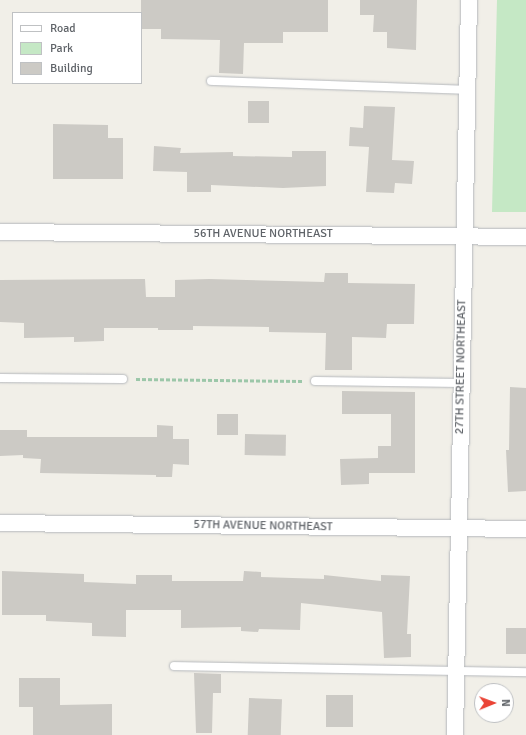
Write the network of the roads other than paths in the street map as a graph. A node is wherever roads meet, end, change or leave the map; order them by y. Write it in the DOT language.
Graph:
graph roads {
  1 [pos="469,0"];
  2 [pos="211,81"];
  3 [pos="467,90"];
  4 [pos="0,232"];
  5 [pos="464,236"];
  6 [pos="526,237"];
  7 [pos="0,378"];
  8 [pos="123,379"];
  9 [pos="315,381"];
  10 [pos="461,383"];
  11 [pos="0,523"];
  12 [pos="458,528"];
  13 [pos="526,529"];
  14 [pos="174,666"];
  15 [pos="457,672"];
  16 [pos="526,672"];
  17 [pos="455,735"];
  1 -- 3 [label="street, 27TH STREET NORTHEAST"];
  2 -- 3 [label="lane"];
  3 -- 5 [label="street, 27TH STREET NORTHEAST"];
  4 -- 5 [label="street, 56TH AVENUE NORTHEAST"];
  5 -- 6 [label="street, 56TH AVENUE NORTHEAST"];
  5 -- 10 [label="street, 27TH STREET NORTHEAST"];
  7 -- 8 [label="lane"];
  9 -- 10 [label="lane"];
  10 -- 12 [label="street, 27TH STREET NORTHEAST"];
  11 -- 12 [label="street, 57TH AVENUE NORTHEAST"];
  12 -- 13 [label="street, 57TH AVENUE NORTHEAST"];
  12 -- 15 [label="street, 27TH STREET NORTHEAST"];
  14 -- 15 [label="lane"];
  15 -- 16 [label="lane"];
  15 -- 17 [label="street, 27TH STREET NORTHEAST"];
}
